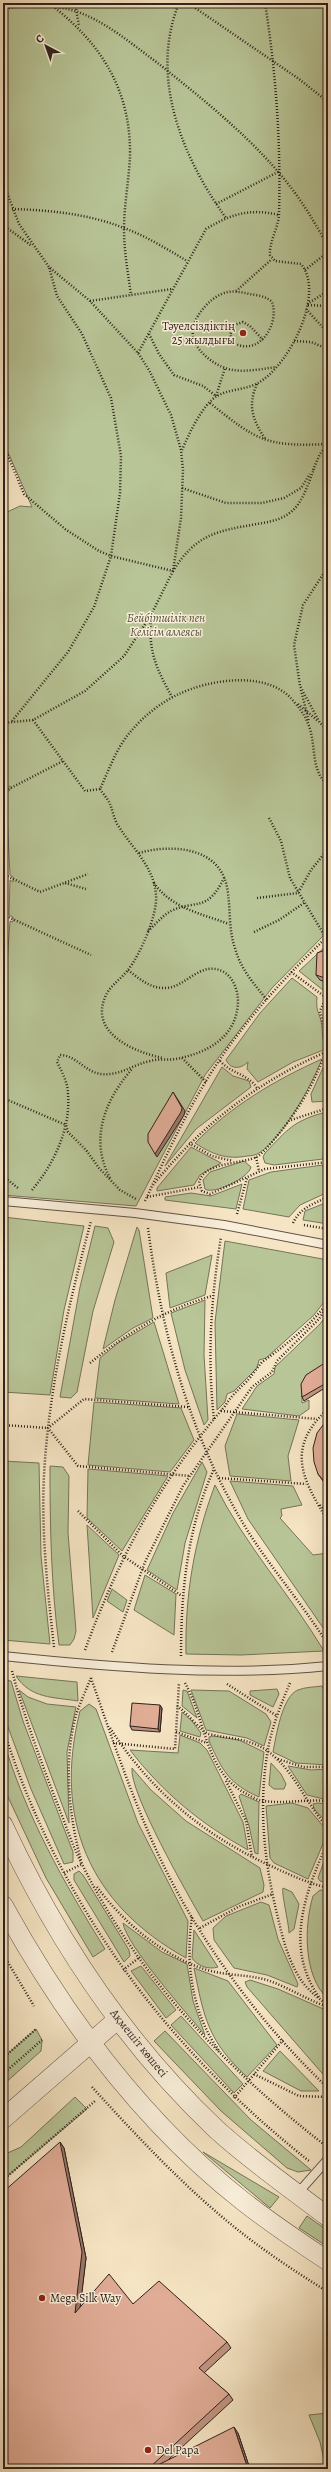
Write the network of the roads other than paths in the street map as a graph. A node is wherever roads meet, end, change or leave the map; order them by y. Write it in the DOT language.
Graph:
graph roads {
  1 [pos="3,1201"];
  2 [pos="328,1245"];
  3 [pos="3,1656"];
  4 [pos="328,1666"];
  5 [pos="3,1826"];
  6 [pos="3,1905"];
  7 [pos="118,2019"];
  8 [pos="90,2044"];
  9 [pos="3,2119"];
  10 [pos="328,2159"];
  11 [pos="297,2194"];
  12 [pos="328,2217"];
  13 [pos="328,2261"];
  1 -- 2 [label="lane"];
  3 -- 4 [label="lane"];
  5 -- 7 [label="street, Ақмешіт көшесі"];
  6 -- 8 [label="street"];
  7 -- 8 [label="street"];
  7 -- 11 [label="street, Ақмешіт көшесі"];
  8 -- 9 [label="street"];
  8 -- 13 [label="street"];
  10 -- 11 [label="lane"];
  11 -- 12 [label="street, Ақмешіт көшесі"];
}
